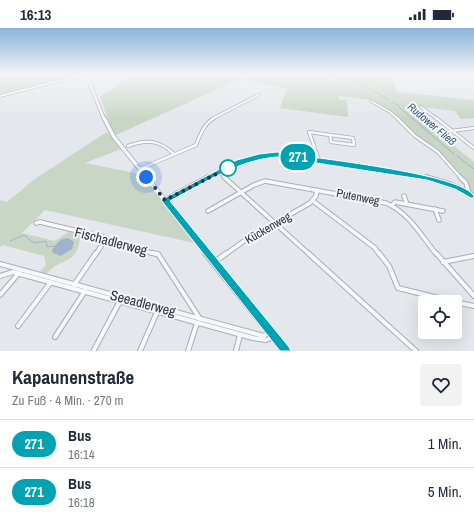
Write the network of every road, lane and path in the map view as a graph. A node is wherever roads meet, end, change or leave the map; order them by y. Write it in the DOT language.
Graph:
graph roads {
  1 [pos="28,89"];
  2 [pos="92,89"];
  3 [pos="258,95"];
  4 [pos="0,96"];
  5 [pos="371,101"];
  6 [pos="421,107"];
  7 [pos="474,128"];
  8 [pos="450,131"];
  9 [pos="330,134"];
  10 [pos="354,145"];
  11 [pos="128,146"];
  12 [pos="474,148"];
  13 [pos="355,149"];
  14 [pos="174,154"];
  15 [pos="318,160"];
  16 [pos="140,169"];
  17 [pos="219,172"];
  18 [pos="317,190"];
  19 [pos="241,192"];
  20 [pos="469,193"];
  21 [pos="404,196"];
  22 [pos="474,196"];
  23 [pos="165,200"];
  24 [pos="313,201"];
  25 [pos="407,204"];
  26 [pos="392,205"];
  27 [pos="435,209"];
  28 [pos="208,211"];
  29 [pos="443,211"];
  30 [pos="438,220"];
  31 [pos="36,223"];
  32 [pos="275,223"];
  33 [pos="105,240"];
  34 [pos="474,256"];
  35 [pos="214,262"];
  36 [pos="443,262"];
  37 [pos="0,264"];
  38 [pos="15,270"];
  39 [pos="19,273"];
  40 [pos="0,276"];
  41 [pos="51,282"];
  42 [pos="74,284"];
  43 [pos="85,292"];
  44 [pos="0,295"];
  45 [pos="425,295"];
  46 [pos="474,296"];
  47 [pos="120,301"];
  48 [pos="462,303"];
  49 [pos="474,306"];
  50 [pos="158,312"];
  51 [pos="198,321"];
  52 [pos="18,326"];
  53 [pos="269,332"];
  54 [pos="240,335"];
  55 [pos="55,337"];
  56 [pos="274,337"];
  57 [pos="94,350"];
  58 [pos="140,351"];
  59 [pos="188,351"];
  60 [pos="236,351"];
  61 [pos="285,351"];
  62 [pos="416,351"];
  1 -- 4 [label="street"];
  2 -- 16 [label="street"];
  3 -- 14 [label="street"];
  5 -- 20 [label="street"];
  6 -- 8 [label="street"];
  7 -- 8 [label="street"];
  8 -- 12 [label="street"];
  9 -- 10 [label="street"];
  9 -- 10 [label="street"];
  9 -- 15 [label="street"];
  10 -- 13 [label="street"];
  11 -- 14 [label="street"];
  14 -- 16 [label="street"];
  15 -- 17 [label="street"];
  15 -- 20 [label="street"];
  16 -- 23 [label="street"];
  17 -- 19 [label="street"];
  17 -- 23 [label="street"];
  18 -- 19 [label="street, Putenweg"];
  18 -- 24 [label="street"];
  18 -- 26 [label="street, Putenweg"];
  19 -- 28 [label="street, Putenweg"];
  19 -- 32 [label="street"];
  20 -- 22 [label="street"];
  21 -- 25 [label="street"];
  23 -- 35 [label="street"];
  24 -- 32 [label="street, Kückenweg"];
  24 -- 45 [label="street"];
  25 -- 26 [label="street"];
  25 -- 27 [label="street"];
  26 -- 36 [label="street, Putenweg"];
  27 -- 29 [label="street"];
  27 -- 30 [label="street"];
  31 -- 33 [label="street, Fischadlerweg"];
  32 -- 35 [label="street, Kückenweg"];
  32 -- 62 [label="street"];
  33 -- 42 [label="street"];
  33 -- 51 [label="street, Fischadlerweg"];
  34 -- 36 [label="street"];
  35 -- 53 [label="street"];
  36 -- 46 [label="street, Putenweg"];
  37 -- 38 [label="street, Seeadlerweg"];
  38 -- 39 [label="street, Seeadlerweg"];
  38 -- 40 [label="street, Seeadlerweg"];
  38 -- 42 [label="street, Seeadlerweg"];
  39 -- 41 [label="street, Seeadlerweg"];
  39 -- 44 [label="street"];
  41 -- 43 [label="street, Seeadlerweg"];
  41 -- 52 [label="street"];
  42 -- 51 [label="street, Seeadlerweg"];
  43 -- 47 [label="street, Seeadlerweg"];
  43 -- 55 [label="street"];
  47 -- 50 [label="street, Seeadlerweg"];
  47 -- 57 [label="street, Seeadlerweg"];
  48 -- 49 [label="street"];
  50 -- 51 [label="street, Seeadlerweg"];
  50 -- 58 [label="street, Seeadlerweg"];
  51 -- 53 [label="street, Seeadlerweg"];
  51 -- 54 [label="street, Seeadlerweg"];
  51 -- 59 [label="street"];
  53 -- 56 [label="street"];
  54 -- 56 [label="street, Seeadlerweg"];
  54 -- 60 [label="street"];
  56 -- 61 [label="street"];
}
